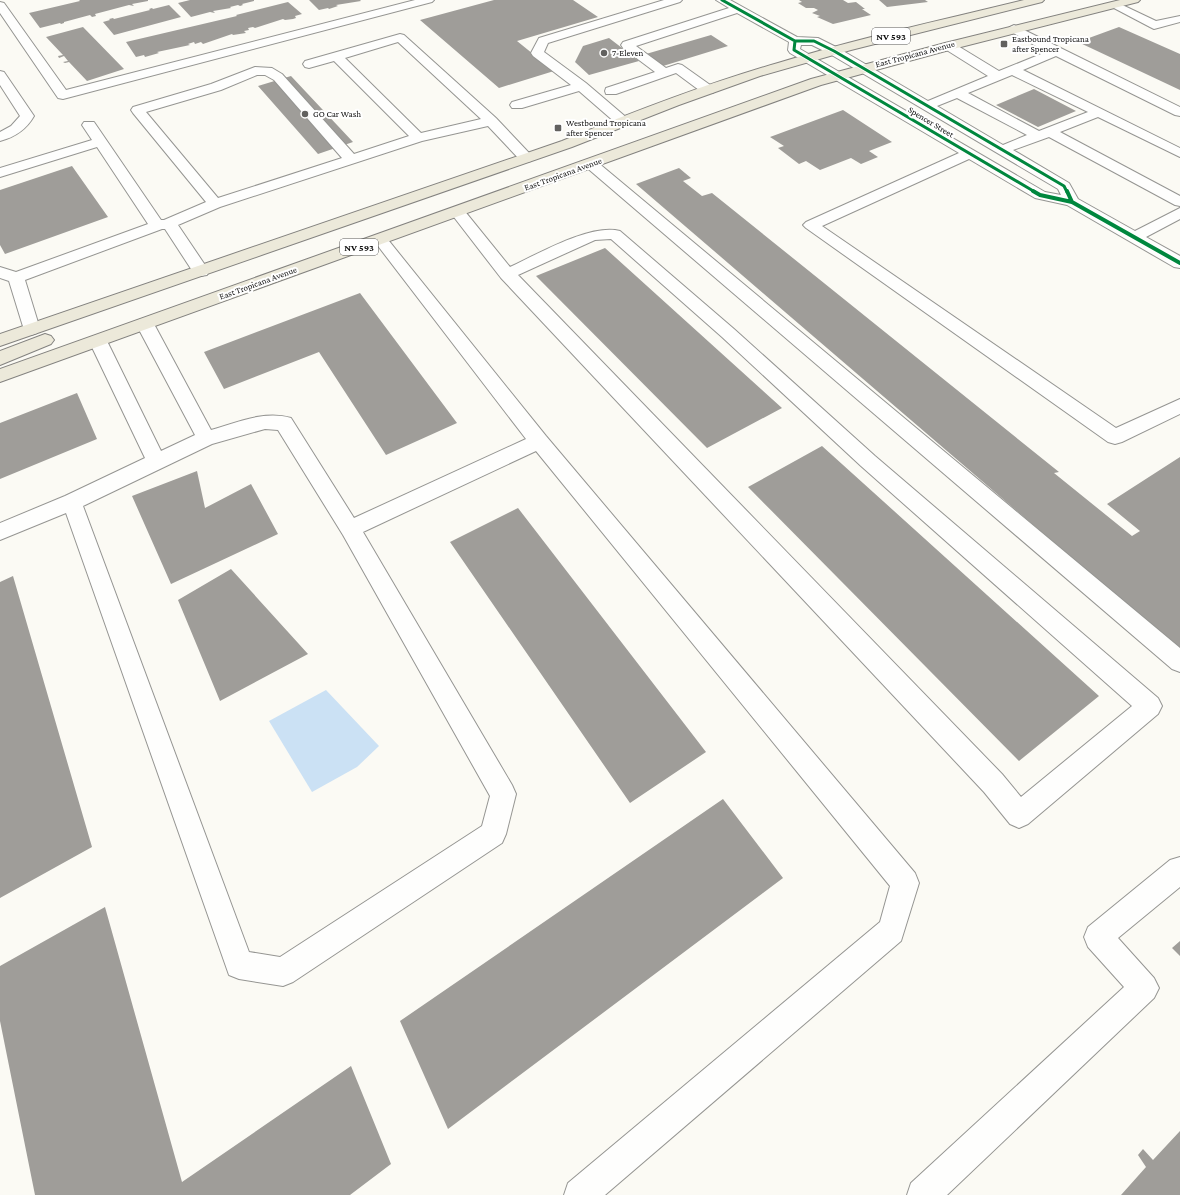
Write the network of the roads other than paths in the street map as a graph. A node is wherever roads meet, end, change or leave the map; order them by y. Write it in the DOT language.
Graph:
graph roads {
  1 [pos="428,0"];
  2 [pos="676,0"];
  3 [pos="722,0"];
  4 [pos="1038,0"];
  5 [pos="1134,0"];
  6 [pos="0,5"];
  7 [pos="1116,5"];
  8 [pos="738,9"];
  9 [pos="1180,19"];
  10 [pos="1014,29"];
  11 [pos="795,41"];
  12 [pos="949,46"];
  13 [pos="834,51"];
  14 [pos="1056,52"];
  15 [pos="336,56"];
  16 [pos="808,58"];
  17 [pos="309,64"];
  18 [pos="862,68"];
  19 [pos="1013,70"];
  20 [pos="664,73"];
  21 [pos="0,75"];
  22 [pos="837,75"];
  23 [pos="998,76"];
  24 [pos="581,86"];
  25 [pos="708,90"];
  26 [pos="611,91"];
  27 [pos="957,93"];
  28 [pos="518,105"];
  29 [pos="926,106"];
  30 [pos="1100,112"];
  31 [pos="1180,112"];
  32 [pos="491,120"];
  33 [pos="622,121"];
  34 [pos="88,125"];
  35 [pos="1044,134"];
  36 [pos="0,137"];
  37 [pos="418,138"];
  38 [pos="100,142"];
  39 [pos="1002,150"];
  40 [pos="1180,153"];
  41 [pos="969,154"];
  42 [pos="526,158"];
  43 [pos="351,160"];
  44 [pos="591,164"];
  45 [pos="0,173"];
  46 [pos="1072,202"];
  47 [pos="1180,202"];
  48 [pos="215,204"];
  49 [pos="458,212"];
  50 [pos="1180,213"];
  51 [pos="163,225"];
  52 [pos="1135,237"];
  53 [pos="380,240"];
  54 [pos="1180,263"];
  55 [pos="201,271"];
  56 [pos="0,272"];
  57 [pos="507,274"];
  58 [pos="16,278"];
  59 [pos="145,324"];
  60 [pos="31,329"];
  61 [pos="0,340"];
  62 [pos="98,341"];
  63 [pos="0,359"];
  64 [pos="0,376"];
  65 [pos="1180,406"];
  66 [pos="206,438"];
  67 [pos="539,441"];
  68 [pos="156,461"];
  69 [pos="72,502"];
  70 [pos="350,529"];
  71 [pos="0,532"];
  72 [pos="1180,662"];
  73 [pos="1180,870"];
  74 [pos="580,1195"];
  75 [pos="923,1195"];
  1 -- 6 [label="street"];
  2 -- 24 [label="street"];
  3 -- 8 [label="street, Spencer Street"];
  4 -- 13 [label="main road, NV 593"];
  5 -- 7 [label="main road, East Tropicana Avenue / NV 593"];
  7 -- 9 [label="street"];
  7 -- 10 [label="main road, East Tropicana Avenue / NV 593"];
  8 -- 11 [label="street, Spencer Street"];
  8 -- 20 [label="street"];
  10 -- 12 [label="main road, East Tropicana Avenue / NV 593"];
  10 -- 14 [label="street"];
  11 -- 13 [label="street, Spencer Street"];
  11 -- 16 [label="street, Spencer Street"];
  12 -- 18 [label="main road, East Tropicana Avenue / NV 593"];
  12 -- 23 [label="street"];
  13 -- 16 [label="main road, NV 593"];
  13 -- 18 [label="street, Spencer Street"];
  14 -- 19 [label="street"];
  14 -- 31 [label="street"];
  15 -- 17 [label="street"];
  15 -- 32 [label="street"];
  15 -- 37 [label="street"];
  16 -- 22 [label="street, Spencer Street"];
  16 -- 25 [label="main road, NV 593"];
  18 -- 22 [label="main road, East Tropicana Avenue / NV 593"];
  18 -- 29 [label="street, Spencer Street"];
  19 -- 23 [label="street"];
  19 -- 30 [label="street"];
  20 -- 25 [label="street"];
  20 -- 26 [label="street"];
  21 -- 36 [label="street"];
  22 -- 41 [label="street, Spencer Street"];
  22 -- 44 [label="main road, East Tropicana Avenue / NV 593"];
  23 -- 27 [label="street"];
  24 -- 28 [label="street"];
  24 -- 33 [label="street"];
  25 -- 33 [label="main road, NV 593"];
  27 -- 29 [label="street"];
  27 -- 35 [label="street"];
  29 -- 39 [label="street, Spencer Street"];
  30 -- 35 [label="street"];
  30 -- 40 [label="street"];
  32 -- 37 [label="street"];
  32 -- 42 [label="street"];
  33 -- 42 [label="main road, NV 593"];
  34 -- 38 [label="street"];
  35 -- 39 [label="street"];
  35 -- 47 [label="street"];
  37 -- 43 [label="street"];
  38 -- 45 [label="street"];
  38 -- 51 [label="street"];
  39 -- 46 [label="street, Spencer Street"];
  41 -- 46 [label="street, Spencer Street"];
  41 -- 65 [label="street"];
  42 -- 55 [label="main road, NV 593"];
  43 -- 48 [label="street"];
  43 -- 48 [label="street"];
  44 -- 49 [label="main road, East Tropicana Avenue / NV 593"];
  44 -- 72 [label="street"];
  46 -- 52 [label="street, Spencer Street"];
  48 -- 51 [label="street"];
  49 -- 53 [label="main road, East Tropicana Avenue / NV 593"];
  49 -- 57 [label="street"];
  50 -- 52 [label="street"];
  51 -- 55 [label="street"];
  51 -- 58 [label="street"];
  52 -- 54 [label="street, Spencer Street"];
  53 -- 59 [label="main road, East Tropicana Avenue / NV 593"];
  53 -- 67 [label="street"];
  55 -- 60 [label="main road, NV 593"];
  55 -- 63 [label="main road"];
  56 -- 58 [label="street"];
  57 -- 57 [label="street"];
  58 -- 60 [label="street"];
  59 -- 62 [label="main road, East Tropicana Avenue / NV 593"];
  59 -- 66 [label="street"];
  60 -- 61 [label="main road, NV 593"];
  62 -- 64 [label="main road, East Tropicana Avenue / NV 593"];
  62 -- 68 [label="street"];
  66 -- 68 [label="street"];
  66 -- 70 [label="street"];
  67 -- 70 [label="street"];
  67 -- 74 [label="street"];
  68 -- 69 [label="street"];
  69 -- 70 [label="street"];
  69 -- 71 [label="street"];
  73 -- 75 [label="street"];
}
